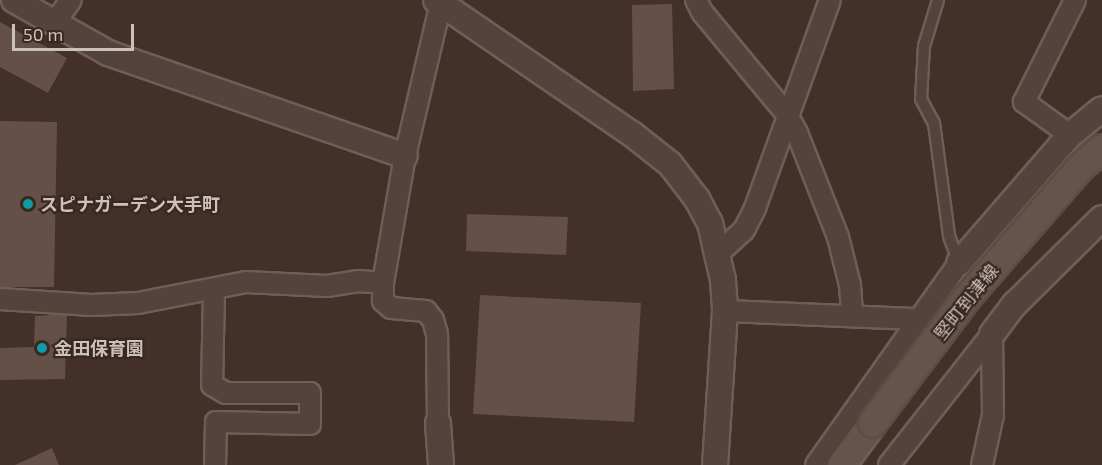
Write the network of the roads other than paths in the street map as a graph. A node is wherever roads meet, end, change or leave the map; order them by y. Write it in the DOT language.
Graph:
graph roads {
  1 [pos="15,0"];
  2 [pos="71,0"];
  3 [pos="696,0"];
  4 [pos="830,0"];
  5 [pos="938,0"];
  6 [pos="1075,0"];
  7 [pos="439,1"];
  8 [pos="54,24"];
  9 [pos="1102,110"];
  10 [pos="786,113"];
  11 [pos="1070,135"];
  12 [pos="1102,148"];
  13 [pos="405,156"];
  14 [pos="1102,168"];
  15 [pos="1102,218"];
  16 [pos="719,253"];
  17 [pos="958,264"];
  18 [pos="382,283"];
  19 [pos="214,291"];
  20 [pos="0,298"];
  21 [pos="725,311"];
  22 [pos="852,316"];
  23 [pos="916,319"];
  24 [pos="992,334"];
  25 [pos="438,423"];
  26 [pos="878,427"];
  27 [pos="215,465"];
  28 [pos="441,465"];
  29 [pos="716,465"];
  30 [pos="816,465"];
  31 [pos="841,465"];
  32 [pos="862,465"];
  33 [pos="889,465"];
  34 [pos="982,465"];
  1 -- 8 [label="street"];
  2 -- 8 [label="street"];
  3 -- 10 [label="street"];
  4 -- 10 [label="street"];
  5 -- 17 [label="lane"];
  6 -- 11 [label="street"];
  7 -- 13 [label="street"];
  7 -- 16 [label="street"];
  8 -- 13 [label="street"];
  9 -- 11 [label="street"];
  10 -- 16 [label="street"];
  10 -- 22 [label="street"];
  11 -- 17 [label="street"];
  12 -- 26 [label="main road, 堅町到津線, bridge"];
  13 -- 18 [label="street"];
  14 -- 26 [label="main road, 堅町到津線"];
  15 -- 24 [label="street"];
  16 -- 21 [label="street"];
  17 -- 23 [label="street"];
  18 -- 19 [label="street"];
  18 -- 25 [label="street"];
  19 -- 20 [label="street"];
  19 -- 27 [label="street"];
  21 -- 22 [label="street"];
  21 -- 29 [label="street"];
  22 -- 23 [label="street"];
  23 -- 30 [label="street"];
  24 -- 33 [label="street"];
  24 -- 34 [label="street"];
  25 -- 28 [label="street"];
  26 -- 31 [label="main road, 堅町到津線"];
  26 -- 32 [label="main road, 堅町到津線"];
}
